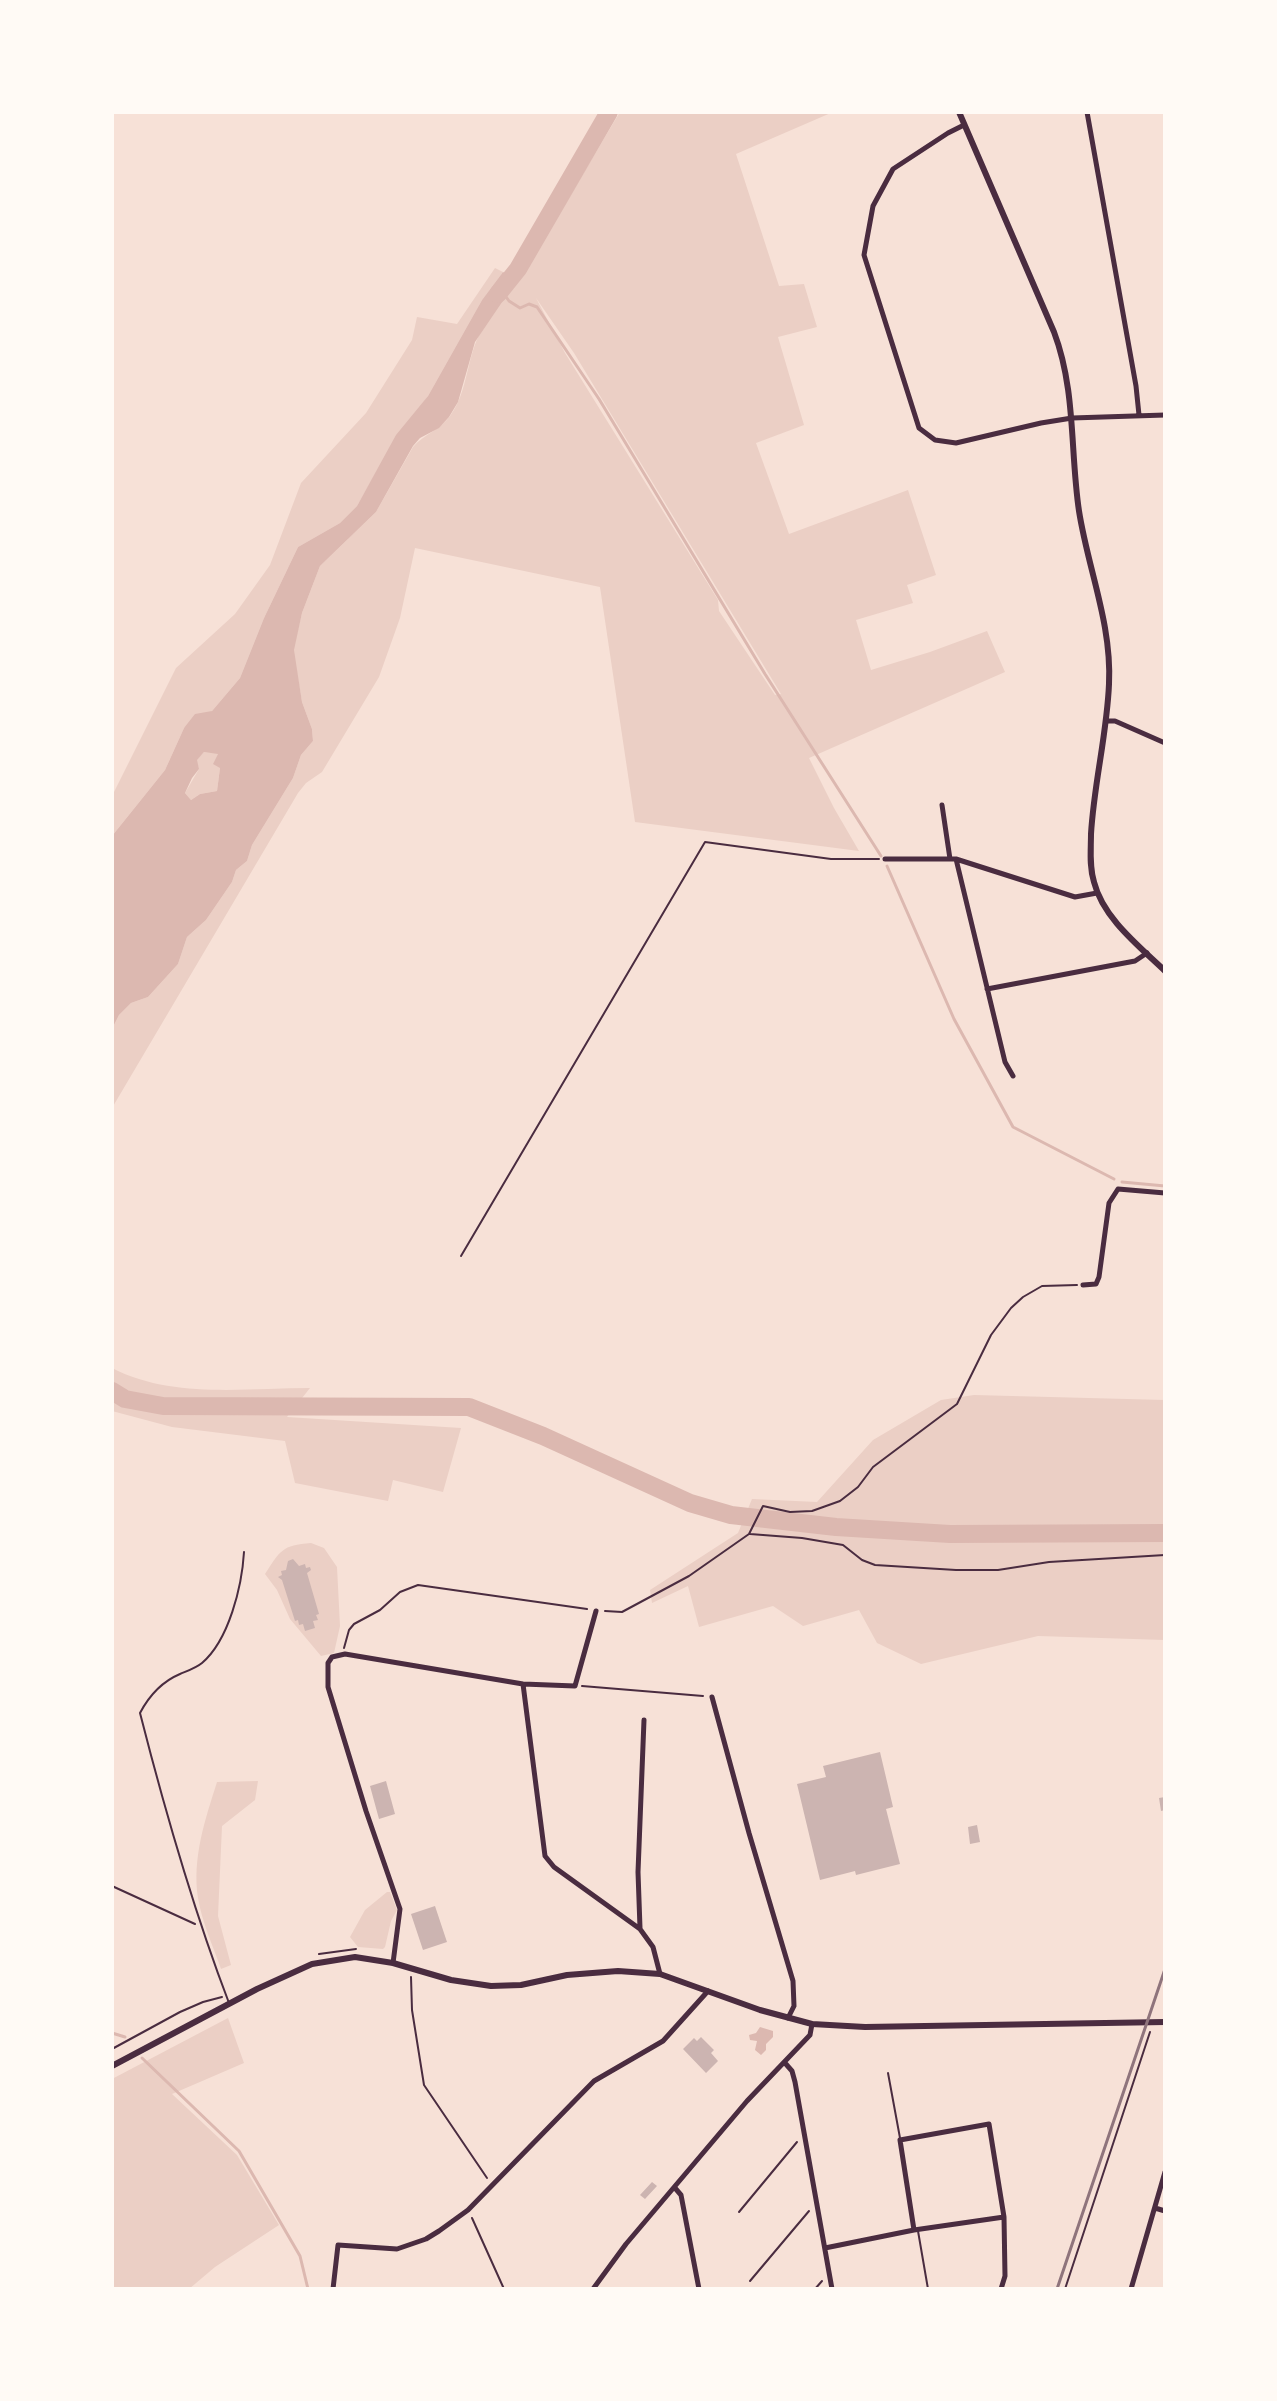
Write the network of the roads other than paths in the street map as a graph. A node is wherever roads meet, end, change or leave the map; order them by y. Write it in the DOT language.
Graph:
graph roads {
  1 [pos="959,112"];
  2 [pos="1087,112"];
  3 [pos="964,125"];
  4 [pos="1139,415"];
  5 [pos="1165,415"];
  6 [pos="1072,418"];
  7 [pos="1106,721"];
  8 [pos="1165,743"];
  9 [pos="942,805"];
  10 [pos="885,859"];
  11 [pos="953,859"];
  12 [pos="1097,893"];
  13 [pos="1147,953"];
  14 [pos="1165,971"];
  15 [pos="987,989"];
  16 [pos="1013,1076"];
  17 [pos="1165,1193"];
  18 [pos="1083,1285"];
  19 [pos="244,1552"];
  20 [pos="596,1611"];
  21 [pos="523,1684"];
  22 [pos="712,1697"];
  23 [pos="644,1720"];
  24 [pos="640,1929"];
  25 [pos="393,1963"];
  26 [pos="660,1974"];
  27 [pos="709,1990"];
  28 [pos="230,2004"];
  29 [pos="787,2019"];
  30 [pos="1165,2022"];
  31 [pos="812,2024"];
  32 [pos="785,2063"];
  33 [pos="112,2066"];
  34 [pos="888,2073"];
  35 [pos="900,2140"];
  36 [pos="1165,2172"];
  37 [pos="675,2188"];
  38 [pos="1155,2208"];
  39 [pos="1165,2211"];
  40 [pos="1004,2217"];
  41 [pos="916,2230"];
  42 [pos="825,2248"];
  43 [pos="333,2289"];
  44 [pos="593,2289"];
  45 [pos="699,2289"];
  46 [pos="832,2289"];
  47 [pos="928,2289"];
  48 [pos="1001,2289"];
  49 [pos="1131,2289"];
  1 -- 3 [label="main road"];
  2 -- 4 [label="street"];
  3 -- 6 [label="main road"];
  3 -- 6 [label="street"];
  4 -- 5 [label="street"];
  4 -- 6 [label="street"];
  6 -- 7 [label="main road"];
  7 -- 8 [label="street"];
  7 -- 12 [label="main road"];
  9 -- 11 [label="street"];
  10 -- 11 [label="street"];
  11 -- 12 [label="street"];
  11 -- 15 [label="street"];
  12 -- 13 [label="main road"];
  13 -- 14 [label="main road"];
  13 -- 15 [label="street"];
  15 -- 16 [label="street"];
  17 -- 18 [label="street"];
  19 -- 28 [label="lane"];
  20 -- 21 [label="street"];
  21 -- 24 [label="street"];
  21 -- 25 [label="street"];
  22 -- 29 [label="street"];
  23 -- 24 [label="street"];
  24 -- 26 [label="street"];
  25 -- 26 [label="main road"];
  25 -- 28 [label="main road"];
  26 -- 27 [label="main road"];
  27 -- 29 [label="main road"];
  27 -- 43 [label="street"];
  28 -- 33 [label="main road"];
  29 -- 31 [label="main road"];
  30 -- 31 [label="main road"];
  31 -- 32 [label="street"];
  32 -- 37 [label="street"];
  32 -- 42 [label="street"];
  34 -- 35 [label="lane"];
  35 -- 40 [label="street"];
  35 -- 41 [label="street"];
  36 -- 38 [label="street"];
  37 -- 44 [label="street"];
  37 -- 45 [label="street"];
  38 -- 39 [label="street"];
  38 -- 49 [label="street"];
  40 -- 41 [label="street"];
  40 -- 48 [label="street"];
  41 -- 42 [label="street"];
  41 -- 47 [label="lane"];
  42 -- 46 [label="street"];
}
